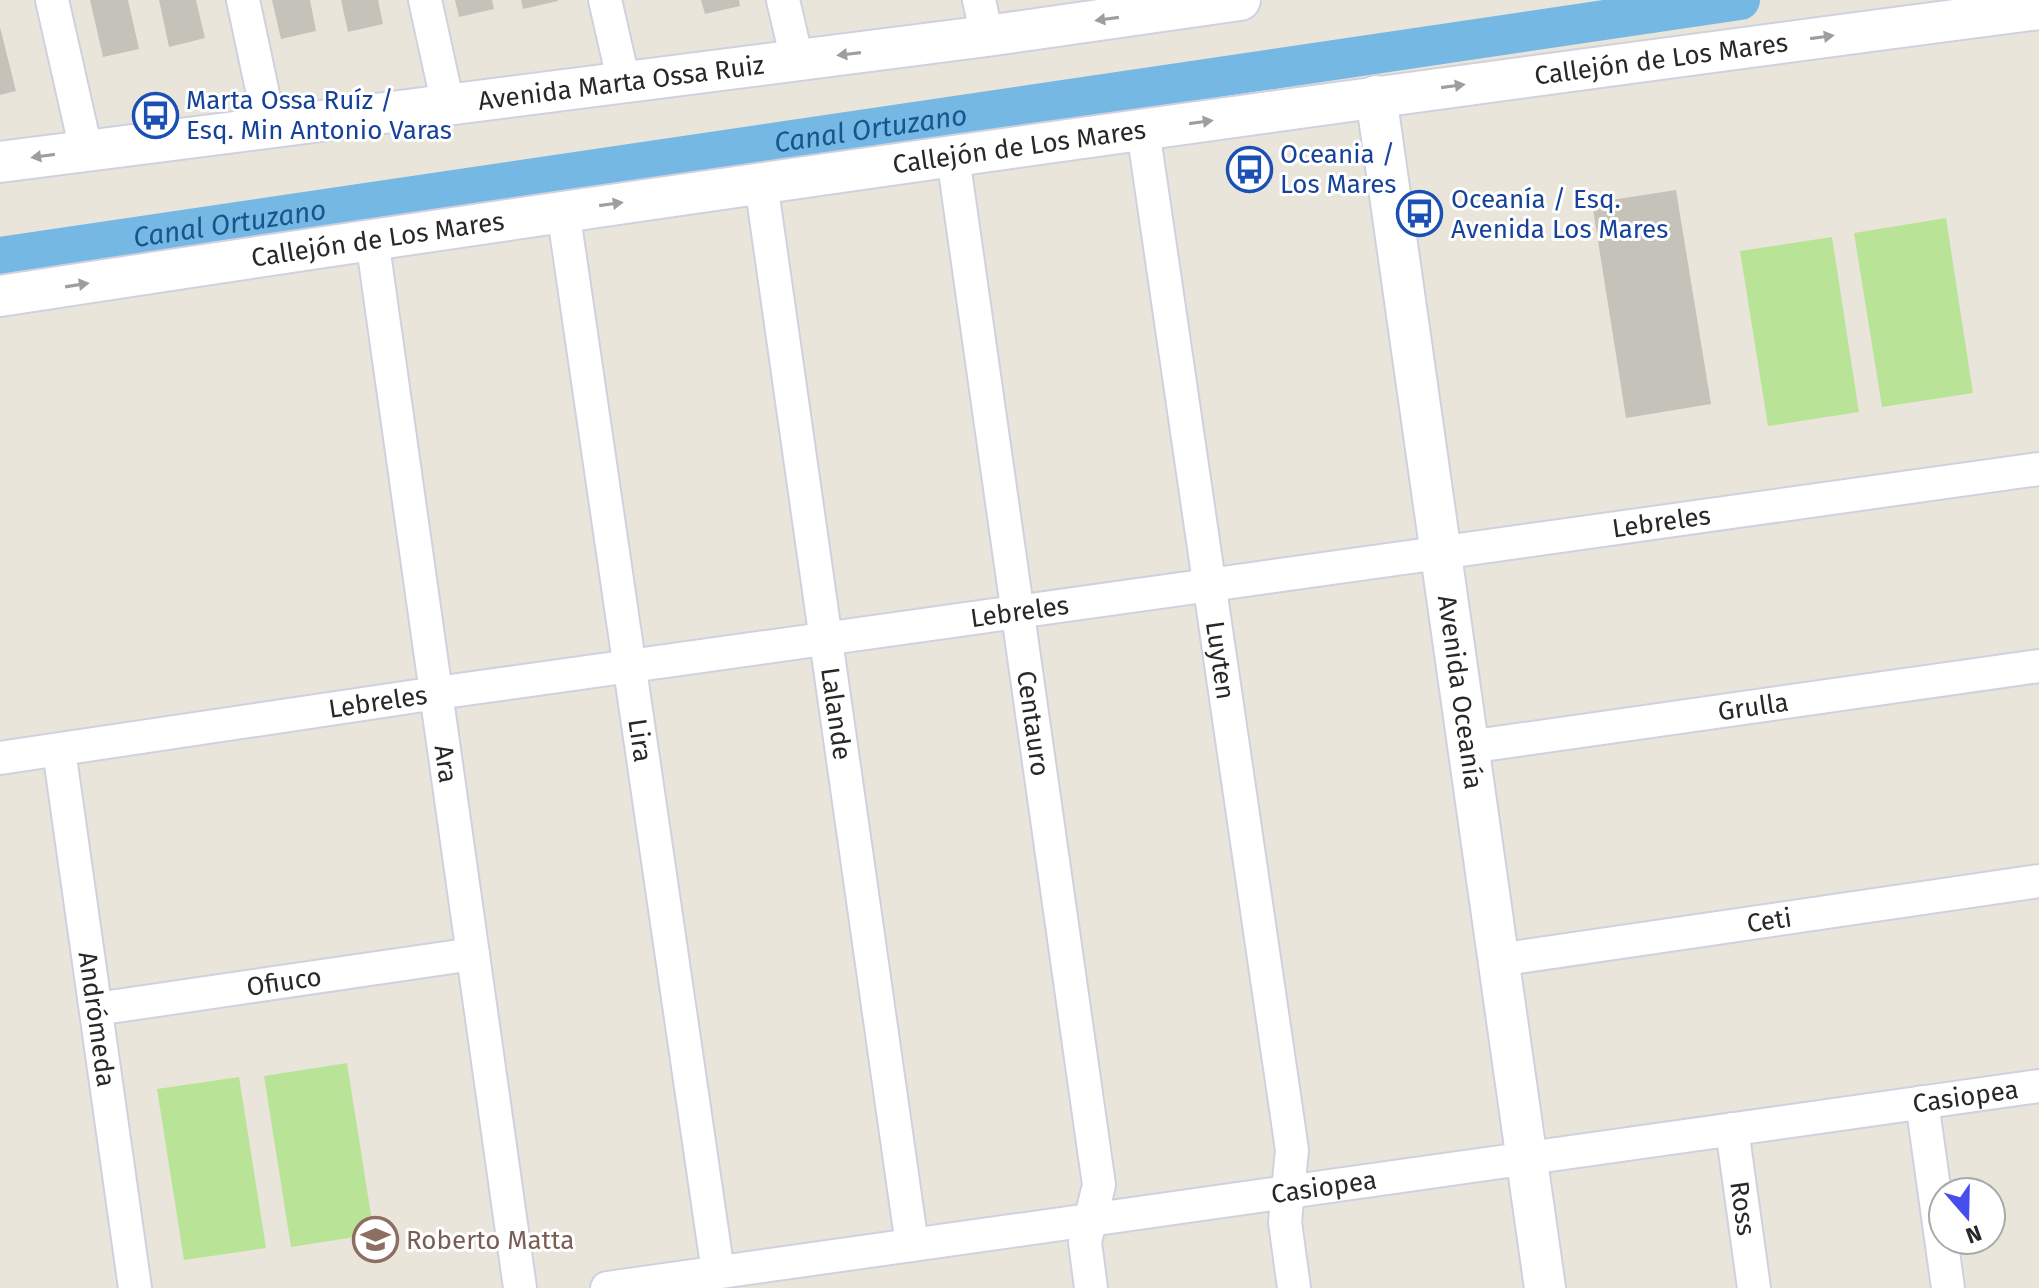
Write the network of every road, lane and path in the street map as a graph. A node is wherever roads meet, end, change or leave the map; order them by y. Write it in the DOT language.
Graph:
graph roads {
  1 [pos="52,0"];
  2 [pos="243,0"];
  3 [pos="425,0"];
  4 [pos="605,0"];
  5 [pos="783,0"];
  6 [pos="1222,1"];
  7 [pos="2039,9"];
  8 [pos="983,18"];
  9 [pos="797,60"];
  10 [pos="624,83"];
  11 [pos="1376,96"];
  12 [pos="448,105"];
  13 [pos="270,127"];
  14 [pos="1143,130"];
  15 [pos="86,150"];
  16 [pos="953,157"];
  17 [pos="0,162"];
  18 [pos="761,183"];
  19 [pos="563,210"];
  20 [pos="372,239"];
  21 [pos="0,296"];
  22 [pos="2039,469"];
  23 [pos="1440,553"];
  24 [pos="1210,585"];
  25 [pos="1018,612"];
  26 [pos="826,639"];
  27 [pos="629,666"];
  28 [pos="2039,666"];
  29 [pos="437,693"];
  30 [pos="1468,747"];
  31 [pos="59,750"];
  32 [pos="0,758"];
  33 [pos="2039,881"];
  34 [pos="473,954"];
  35 [pos="1498,960"];
  36 [pos="96,1009"];
  37 [pos="2039,1086"];
  38 [pos="1922,1102"];
  39 [pos="1732,1129"];
  40 [pos="1526,1158"];
  41 [pos="1290,1192"];
  42 [pos="1093,1219"];
  43 [pos="912,1245"];
  44 [pos="718,1272"];
  45 [pos="135,1288"];
  46 [pos="520,1288"];
  47 [pos="607,1288"];
  48 [pos="1091,1288"];
  49 [pos="1294,1288"];
  50 [pos="1545,1288"];
  51 [pos="1754,1288"];
  52 [pos="1948,1288"];
  1 -- 15 [label="street"];
  2 -- 13 [label="street"];
  3 -- 12 [label="street"];
  4 -- 10 [label="street"];
  5 -- 9 [label="street"];
  6 -- 8 [label="street, Avenida Marta Ossa Ruiz, one-way"];
  11 -- 7 [label="street, Callejón de Los Mares, one-way"];
  8 -- 9 [label="street, Avenida Marta Ossa Ruiz, one-way"];
  9 -- 10 [label="street, Avenida Marta Ossa Ruiz"];
  10 -- 12 [label="street, Avenida Marta Ossa Ruiz"];
  14 -- 11 [label="street, Callejón de Los Mares, one-way"];
  11 -- 23 [label="street, Avenida Oceanía"];
  12 -- 13 [label="street, Avenida Marta Ossa Ruiz"];
  13 -- 15 [label="street, Avenida Marta Ossa Ruiz"];
  14 -- 16 [label="street, Callejón de Los Mares"];
  14 -- 24 [label="street, Luyten"];
  15 -- 17 [label="street, Avenida Marta Ossa Ruiz, one-way"];
  16 -- 18 [label="street, Callejón de Los Mares"];
  16 -- 25 [label="street, Centauro"];
  19 -- 18 [label="street, Callejón de Los Mares, one-way"];
  18 -- 26 [label="street, Lalande"];
  19 -- 20 [label="street, Callejón de Los Mares"];
  19 -- 27 [label="street, Lira"];
  21 -- 20 [label="street, Callejón de Los Mares, one-way"];
  20 -- 29 [label="street, Ara"];
  22 -- 23 [label="street, Lebreles"];
  23 -- 24 [label="street, Lebreles"];
  23 -- 30 [label="street, Avenida Oceanía"];
  24 -- 25 [label="street, Lebreles"];
  24 -- 41 [label="street, Luyten"];
  25 -- 26 [label="street, Lebreles"];
  25 -- 42 [label="street, Centauro"];
  26 -- 27 [label="street, Lebreles"];
  26 -- 43 [label="street, Lalande"];
  27 -- 29 [label="street, Lebreles"];
  27 -- 44 [label="street, Lira"];
  28 -- 30 [label="street, Grulla"];
  29 -- 31 [label="street, Lebreles"];
  29 -- 34 [label="street, Ara"];
  30 -- 35 [label="street, Avenida Oceanía"];
  31 -- 32 [label="street, Lebreles"];
  31 -- 36 [label="street, Andrómeda"];
  33 -- 35 [label="street, Ceti"];
  34 -- 36 [label="street, Ofiuco"];
  34 -- 46 [label="street, Ara"];
  35 -- 40 [label="street, Avenida Oceanía"];
  36 -- 45 [label="street, Andrómeda"];
  37 -- 38 [label="street, Casiopea"];
  38 -- 39 [label="street, Casiopea"];
  38 -- 52 [label="street"];
  39 -- 40 [label="street, Casiopea"];
  39 -- 51 [label="street, Ross"];
  40 -- 41 [label="street, Casiopea"];
  40 -- 50 [label="street, Avenida Oceanía"];
  41 -- 42 [label="street, Casiopea"];
  41 -- 49 [label="street, Luyten"];
  42 -- 43 [label="street, Casiopea"];
  42 -- 48 [label="street, Centauro"];
  43 -- 44 [label="street, Casiopea"];
  44 -- 47 [label="street, Casiopea"];
}
